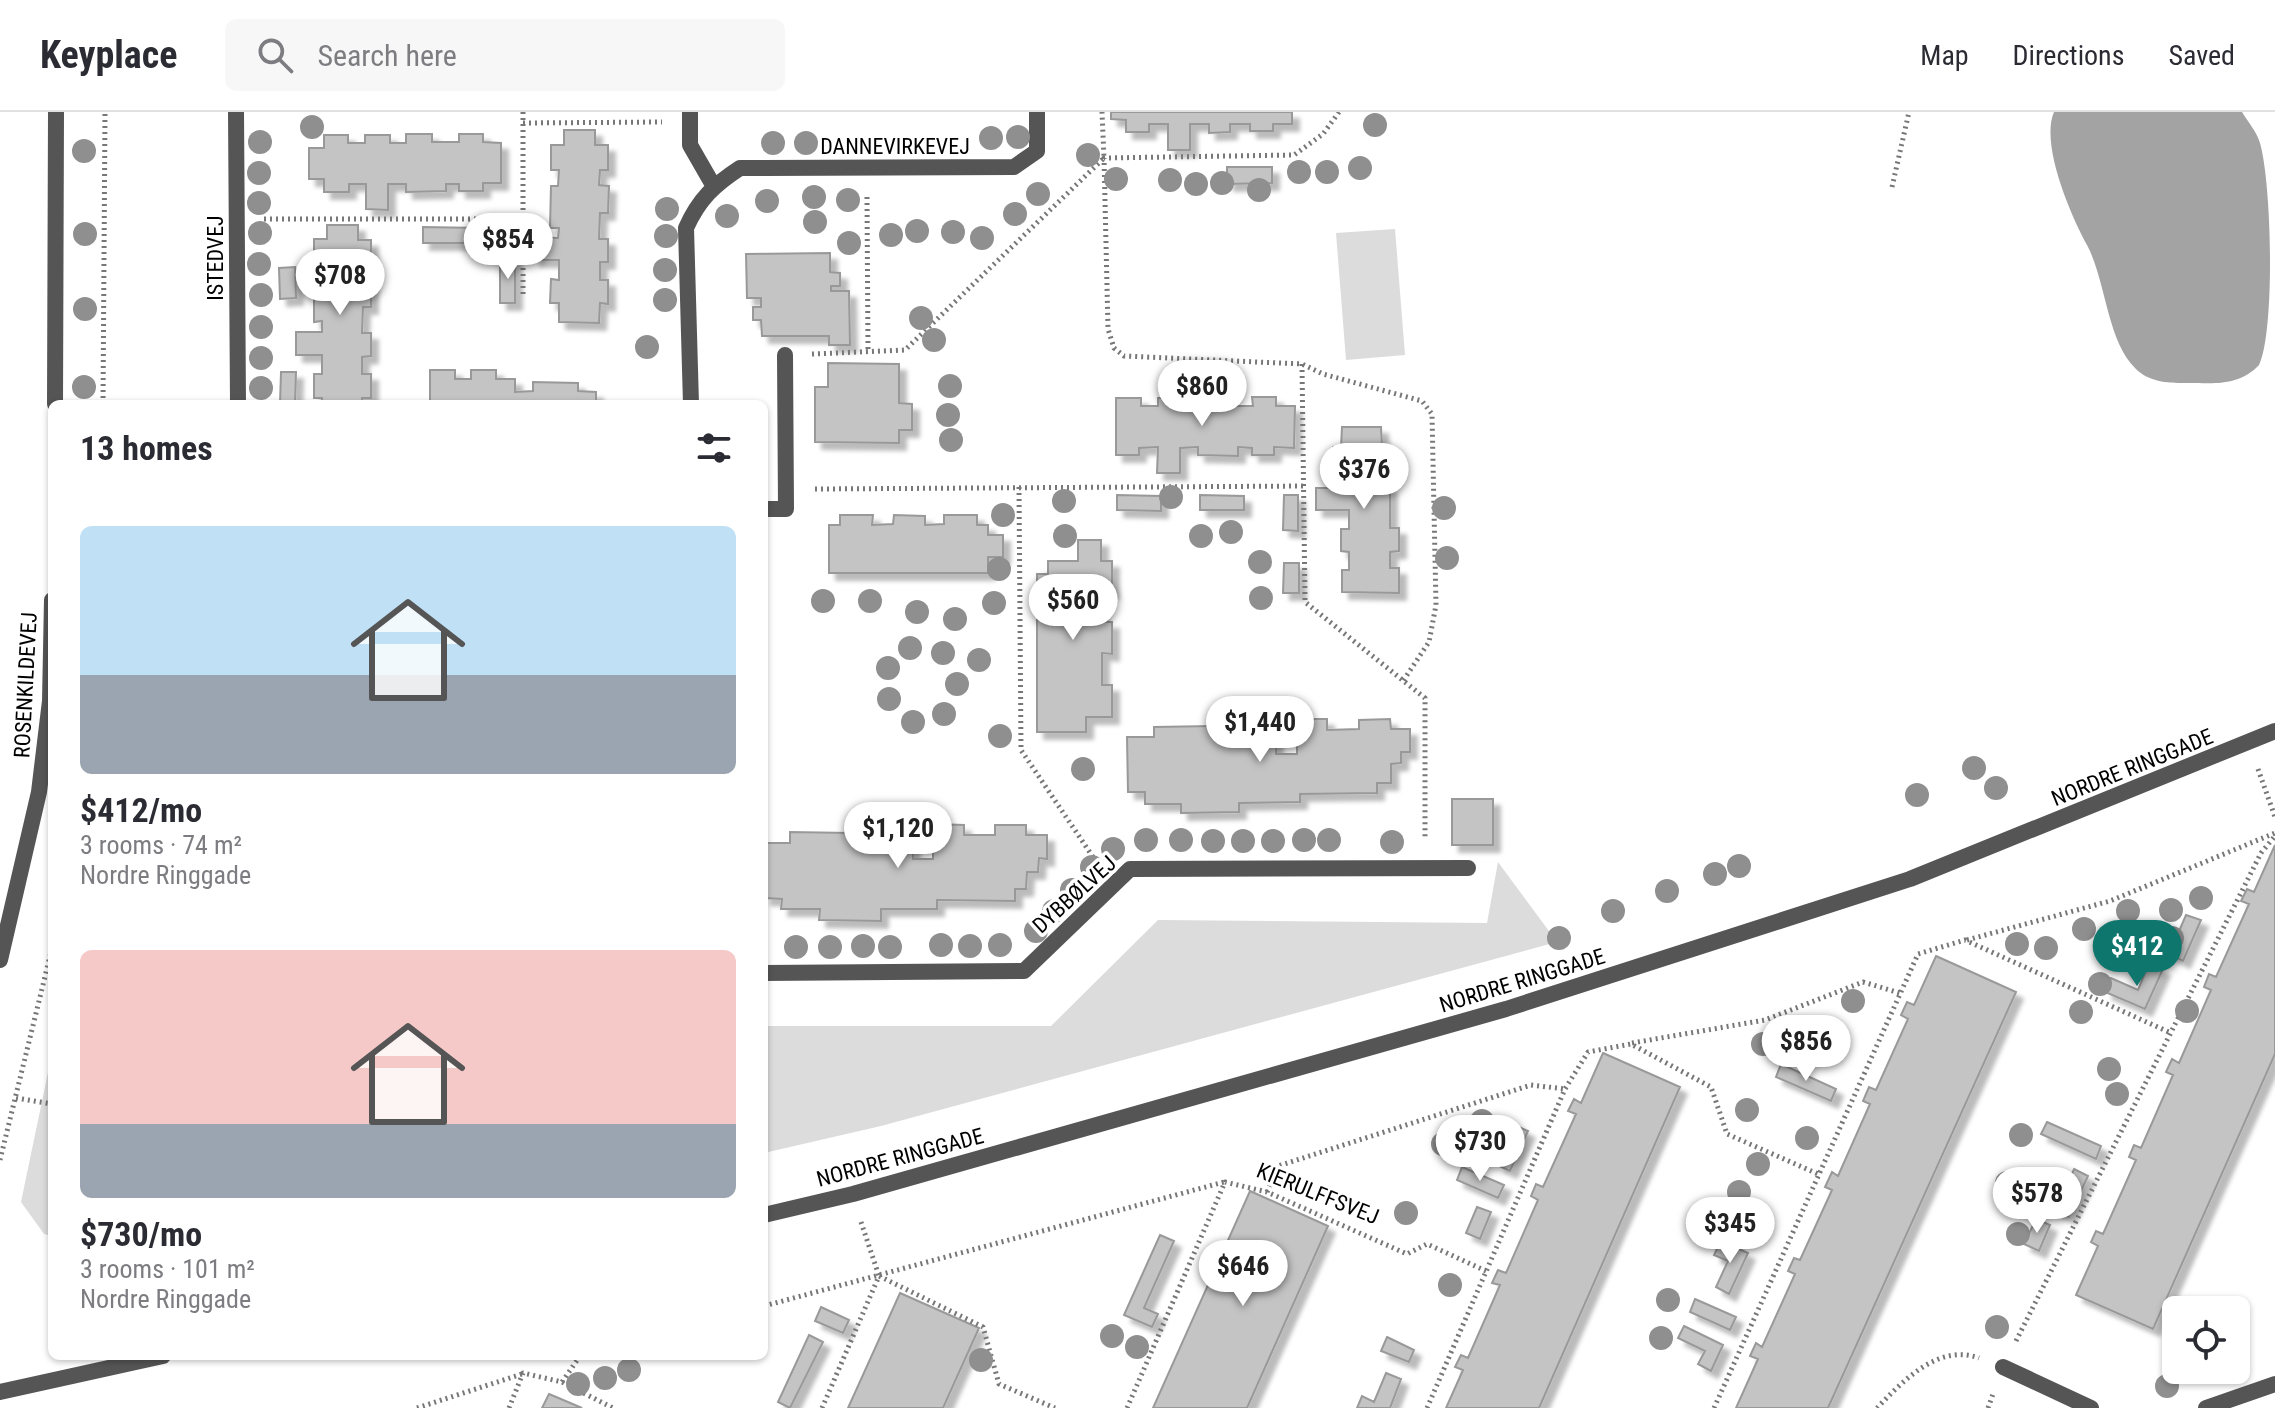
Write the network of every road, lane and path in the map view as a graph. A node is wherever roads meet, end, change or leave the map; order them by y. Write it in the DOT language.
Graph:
graph roads {
  1 [pos="56,112"];
  2 [pos="105,112"];
  3 [pos="236,112"];
  4 [pos="523,112"];
  5 [pos="600,112"];
  6 [pos="1037,112"];
  7 [pos="1102,112"];
  8 [pos="1339,112"];
  9 [pos="1909,112"];
  10 [pos="690,117"];
  11 [pos="600,122"];
  12 [pos="523,123"];
  13 [pos="1104,158"];
  14 [pos="866,168"];
  15 [pos="713,185"];
  16 [pos="1892,187"];
  17 [pos="237,219"];
  18 [pos="523,219"];
  19 [pos="523,296"];
  20 [pos="868,352"];
  21 [pos="785,355"];
  22 [pos="1302,364"];
  23 [pos="55,400"];
  24 [pos="103,400"];
  25 [pos="238,400"];
  26 [pos="691,400"];
  27 [pos="1306,486"];
  28 [pos="1019,487"];
  29 [pos="786,490"];
  30 [pos="768,509"];
  31 [pos="1403,681"];
  32 [pos="48,718"];
  33 [pos="2275,731"];
  34 [pos="2248,744"];
  35 [pos="2275,817"];
  36 [pos="2275,835"];
  37 [pos="1425,868"];
  38 [pos="1468,868"];
  39 [pos="1112,886"];
  40 [pos="1965,940"];
  41 [pos="0,960"];
  42 [pos="48,965"];
  43 [pos="768,973"];
  44 [pos="1900,993"];
  45 [pos="2171,1033"];
  46 [pos="1631,1044"];
  47 [pos="1565,1089"];
  48 [pos="16,1098"];
  49 [pos="48,1103"];
  50 [pos="0,1160"];
  51 [pos="1818,1174"];
  52 [pos="1225,1182"];
  53 [pos="1267,1192"];
  54 [pos="853,1194"];
  55 [pos="768,1214"];
  56 [pos="1486,1271"];
  57 [pos="879,1276"];
  58 [pos="768,1305"];
  59 [pos="145,1360"];
  60 [pos="577,1360"];
  61 [pos="2003,1367"];
  62 [pos="523,1373"];
  63 [pos="562,1382"];
  64 [pos="2275,1384"];
  65 [pos="0,1392"];
  66 [pos="417,1408"];
  67 [pos="509,1408"];
  68 [pos="613,1408"];
  69 [pos="822,1408"];
  70 [pos="1055,1408"];
  71 [pos="1127,1408"];
  72 [pos="1427,1408"];
  73 [pos="1714,1408"];
  74 [pos="1877,1408"];
  75 [pos="2091,1408"];
  76 [pos="2206,1408"];
  1 -- 23 [label="street"];
  2 -- 24 [label="path"];
  3 -- 17 [label="street, ISTEDVEJ"];
  4 -- 12 [label="path"];
  5 -- 11 [label="path"];
  6 -- 14 [label="street, DANNEVIRKEVEJ"];
  7 -- 13 [label="path"];
  8 -- 13 [label="path"];
  9 -- 16 [label="path"];
  10 -- 11 [label="path"];
  10 -- 15 [label="street"];
  11 -- 12 [label="path"];
  12 -- 18 [label="path"];
  13 -- 20 [label="path"];
  13 -- 22 [label="path"];
  14 -- 15 [label="street, DANNEVIRKEVEJ"];
  14 -- 20 [label="path"];
  15 -- 26 [label="street"];
  17 -- 18 [label="path"];
  17 -- 25 [label="street, ISTEDVEJ"];
  18 -- 19 [label="path"];
  20 -- 21 [label="path"];
  21 -- 29 [label="street"];
  22 -- 27 [label="path"];
  22 -- 31 [label="path"];
  27 -- 28 [label="path"];
  27 -- 31 [label="path"];
  28 -- 29 [label="path"];
  28 -- 39 [label="path"];
  29 -- 30 [label="street"];
  31 -- 37 [label="path"];
  32 -- 41 [label="street, ROSENKILDEVEJ"];
  33 -- 34 [label="street, NORDRE RINGGADE"];
  34 -- 35 [label="path"];
  34 -- 54 [label="street, NORDRE RINGGADE"];
  36 -- 40 [label="path"];
  36 -- 45 [label="path"];
  37 -- 38 [label="street, DYBBØLVEJ"];
  37 -- 39 [label="street, DYBBØLVEJ"];
  39 -- 43 [label="street, DYBBØLVEJ"];
  40 -- 44 [label="path"];
  40 -- 45 [label="path"];
  42 -- 48 [label="path"];
  44 -- 46 [label="path"];
  44 -- 51 [label="path"];
  45 -- 61 [label="path"];
  46 -- 47 [label="path"];
  46 -- 51 [label="path"];
  47 -- 53 [label="path"];
  47 -- 56 [label="path"];
  48 -- 49 [label="path"];
  48 -- 50 [label="path"];
  51 -- 73 [label="path"];
  52 -- 53 [label="path, KIERULFFSVEJ"];
  52 -- 57 [label="path"];
  52 -- 71 [label="path, KIERULFFSVEJ"];
  53 -- 56 [label="path, KIERULFFSVEJ"];
  54 -- 55 [label="street, NORDRE RINGGADE"];
  54 -- 57 [label="path"];
  56 -- 72 [label="path"];
  57 -- 58 [label="path"];
  57 -- 69 [label="path"];
  57 -- 70 [label="path"];
  59 -- 65 [label="street"];
  60 -- 63 [label="path"];
  61 -- 74 [label="path"];
  61 -- 75 [label="street"];
  62 -- 63 [label="path"];
  62 -- 66 [label="path"];
  62 -- 67 [label="path"];
  63 -- 68 [label="path"];
  64 -- 76 [label="street"];
}
